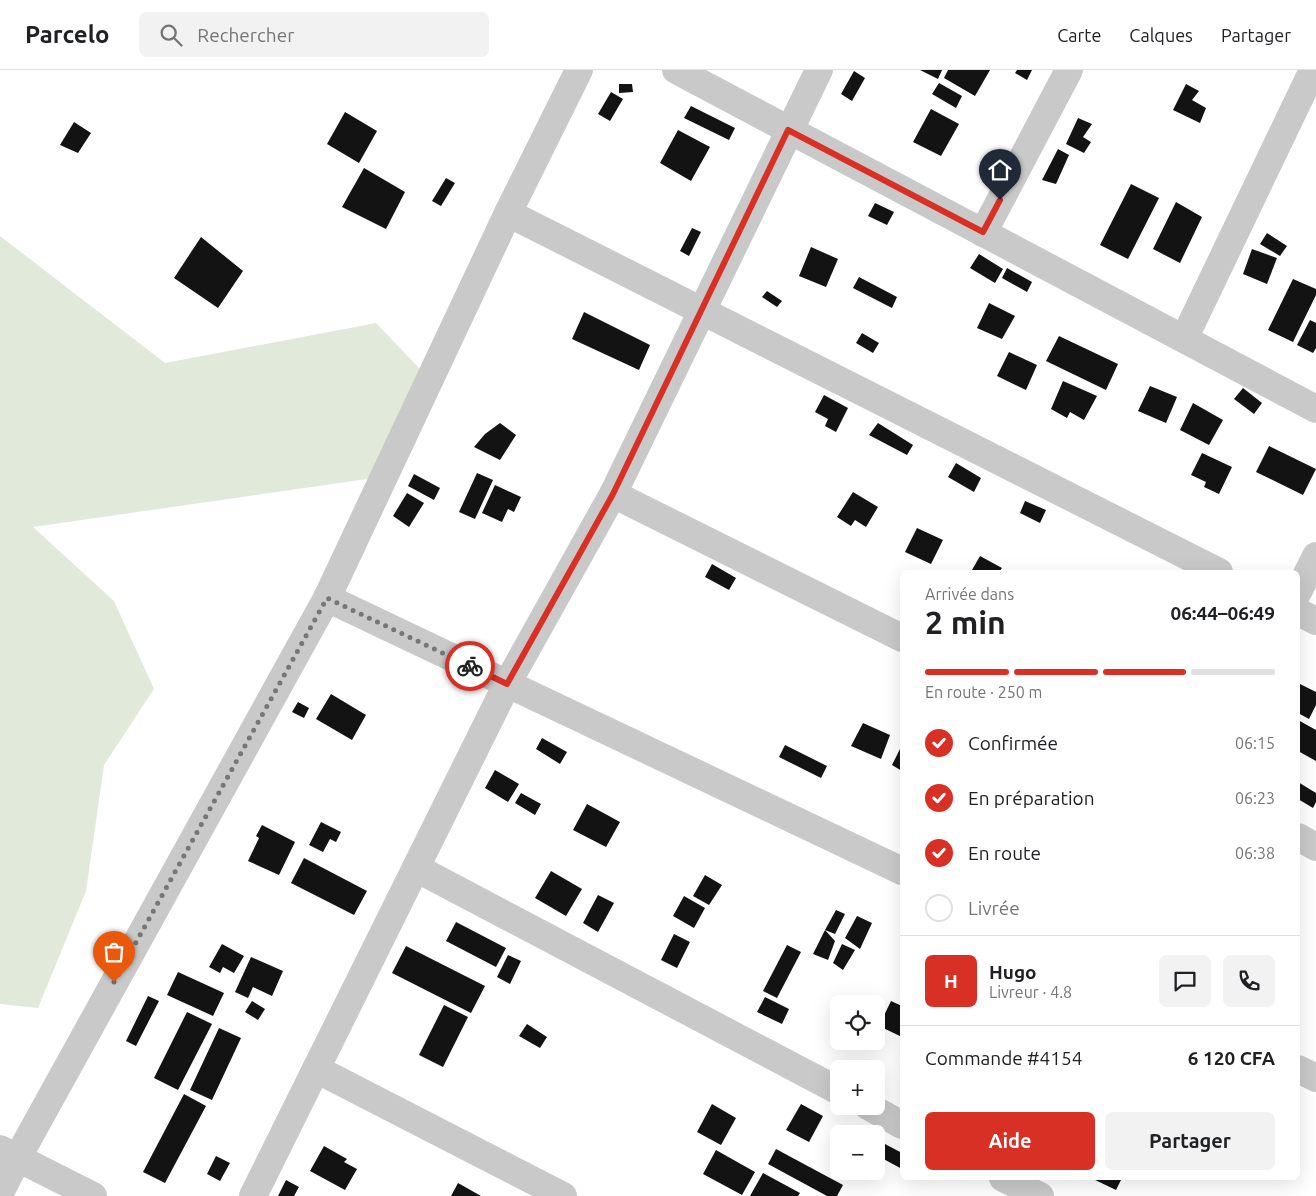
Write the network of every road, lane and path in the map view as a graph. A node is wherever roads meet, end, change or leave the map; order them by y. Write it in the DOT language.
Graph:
graph roads {
  1 [pos="579,70"];
  2 [pos="676,70"];
  3 [pos="819,70"];
  4 [pos="1069,70"];
  5 [pos="1313,70"];
  6 [pos="788,130"];
  7 [pos="508,213"];
  8 [pos="983,232"];
  9 [pos="701,311"];
  10 [pos="1184,339"];
  11 [pos="1316,408"];
  12 [pos="613,494"];
  13 [pos="1316,556"];
  14 [pos="1215,570"];
  15 [pos="1300,588"];
  16 [pos="327,598"];
  17 [pos="1300,613"];
  18 [pos="1316,621"];
  19 [pos="900,637"];
  20 [pos="507,684"];
  21 [pos="1300,838"];
  22 [pos="1316,847"];
  23 [pos="416,868"];
  24 [pos="900,870"];
  25 [pos="316,1069"];
  26 [pos="1300,1069"];
  27 [pos="1316,1078"];
  28 [pos="830,1086"];
  29 [pos="885,1115"];
  30 [pos="900,1123"];
  31 [pos="9,1153"];
  32 [pos="1002,1180"];
  33 [pos="1007,1180"];
  34 [pos="0,1193"];
  35 [pos="93,1196"];
  36 [pos="253,1196"];
  37 [pos="564,1196"];
  38 [pos="993,1196"];
  39 [pos="1040,1196"];
  1 -- 7 [label="street"];
  2 -- 6 [label="street"];
  3 -- 6 [label="street"];
  4 -- 8 [label="street"];
  5 -- 10 [label="street"];
  6 -- 8 [label="street"];
  6 -- 9 [label="street"];
  7 -- 9 [label="street"];
  7 -- 16 [label="street"];
  8 -- 10 [label="street"];
  9 -- 12 [label="street"];
  9 -- 14 [label="street"];
  10 -- 11 [label="street"];
  12 -- 19 [label="street"];
  12 -- 20 [label="street"];
  13 -- 15 [label="street"];
  16 -- 20 [label="street"];
  16 -- 31 [label="street"];
  17 -- 18 [label="street"];
  20 -- 23 [label="street"];
  20 -- 24 [label="street"];
  21 -- 22 [label="street"];
  23 -- 25 [label="street"];
  23 -- 28 [label="street"];
  25 -- 36 [label="street"];
  25 -- 37 [label="street"];
  26 -- 27 [label="street"];
  29 -- 30 [label="street"];
  31 -- 34 [label="street"];
  31 -- 35 [label="street"];
  32 -- 38 [label="street"];
  33 -- 39 [label="street"];
}
